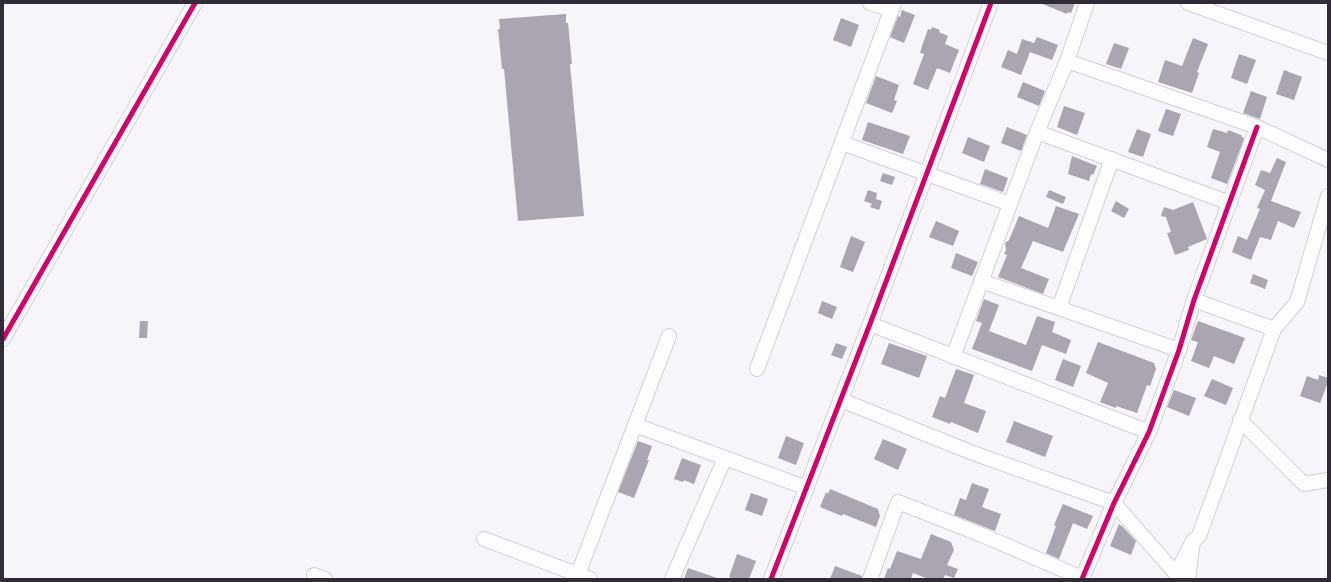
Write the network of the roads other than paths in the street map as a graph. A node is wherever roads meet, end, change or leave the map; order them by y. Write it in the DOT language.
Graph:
graph roads {
  1 [pos="195,3"];
  2 [pos="870,3"];
  3 [pos="991,3"];
  4 [pos="1087,3"];
  5 [pos="1188,3"];
  6 [pos="893,7"];
  7 [pos="1328,53"];
  8 [pos="1066,61"];
  9 [pos="1257,127"];
  10 [pos="1037,132"];
  11 [pos="842,144"];
  12 [pos="1112,159"];
  13 [pos="1328,160"];
  14 [pos="927,174"];
  15 [pos="1328,196"];
  16 [pos="1010,204"];
  17 [pos="1230,204"];
  18 [pos="981,281"];
  19 [pos="1194,300"];
  20 [pos="1059,308"];
  21 [pos="870,324"];
  22 [pos="1274,329"];
  23 [pos="669,336"];
  24 [pos="3,339"];
  25 [pos="1179,350"];
  26 [pos="952,357"];
  27 [pos="757,368"];
  28 [pos="841,400"];
  29 [pos="1240,420"];
  30 [pos="635,425"];
  31 [pos="1149,432"];
  32 [pos="725,458"];
  33 [pos="1328,480"];
  34 [pos="807,488"];
  35 [pos="1114,503"];
  36 [pos="484,539"];
  37 [pos="1194,541"];
  38 [pos="584,576"];
  39 [pos="1082,578"];
  40 [pos="672,579"];
  41 [pos="771,579"];
  42 [pos="870,579"];
  43 [pos="1188,579"];
  1 -- 24 [label="street"];
  2 -- 6 [label="street"];
  3 -- 14 [label="street"];
  4 -- 8 [label="street"];
  5 -- 7 [label="street"];
  6 -- 11 [label="street"];
  8 -- 9 [label="street"];
  8 -- 10 [label="street"];
  9 -- 13 [label="street"];
  9 -- 17 [label="street"];
  10 -- 12 [label="street"];
  10 -- 16 [label="street"];
  11 -- 14 [label="street"];
  11 -- 27 [label="street"];
  12 -- 17 [label="street"];
  12 -- 20 [label="street"];
  14 -- 16 [label="street"];
  14 -- 21 [label="street"];
  15 -- 22 [label="street"];
  16 -- 18 [label="street"];
  17 -- 19 [label="street"];
  18 -- 20 [label="street"];
  18 -- 26 [label="street"];
  19 -- 22 [label="street"];
  19 -- 25 [label="street"];
  20 -- 25 [label="street"];
  21 -- 26 [label="street"];
  21 -- 28 [label="street"];
  22 -- 29 [label="street"];
  23 -- 30 [label="street"];
  25 -- 31 [label="street"];
  26 -- 31 [label="street"];
  28 -- 34 [label="street"];
  28 -- 35 [label="street"];
  29 -- 33 [label="street"];
  29 -- 37 [label="street"];
  30 -- 32 [label="street"];
  30 -- 38 [label="street"];
  31 -- 35 [label="street"];
  32 -- 34 [label="street"];
  32 -- 40 [label="street"];
  34 -- 41 [label="street"];
  35 -- 37 [label="street"];
  35 -- 39 [label="street"];
  36 -- 38 [label="street"];
  37 -- 43 [label="street"];
  39 -- 42 [label="street"];
}
